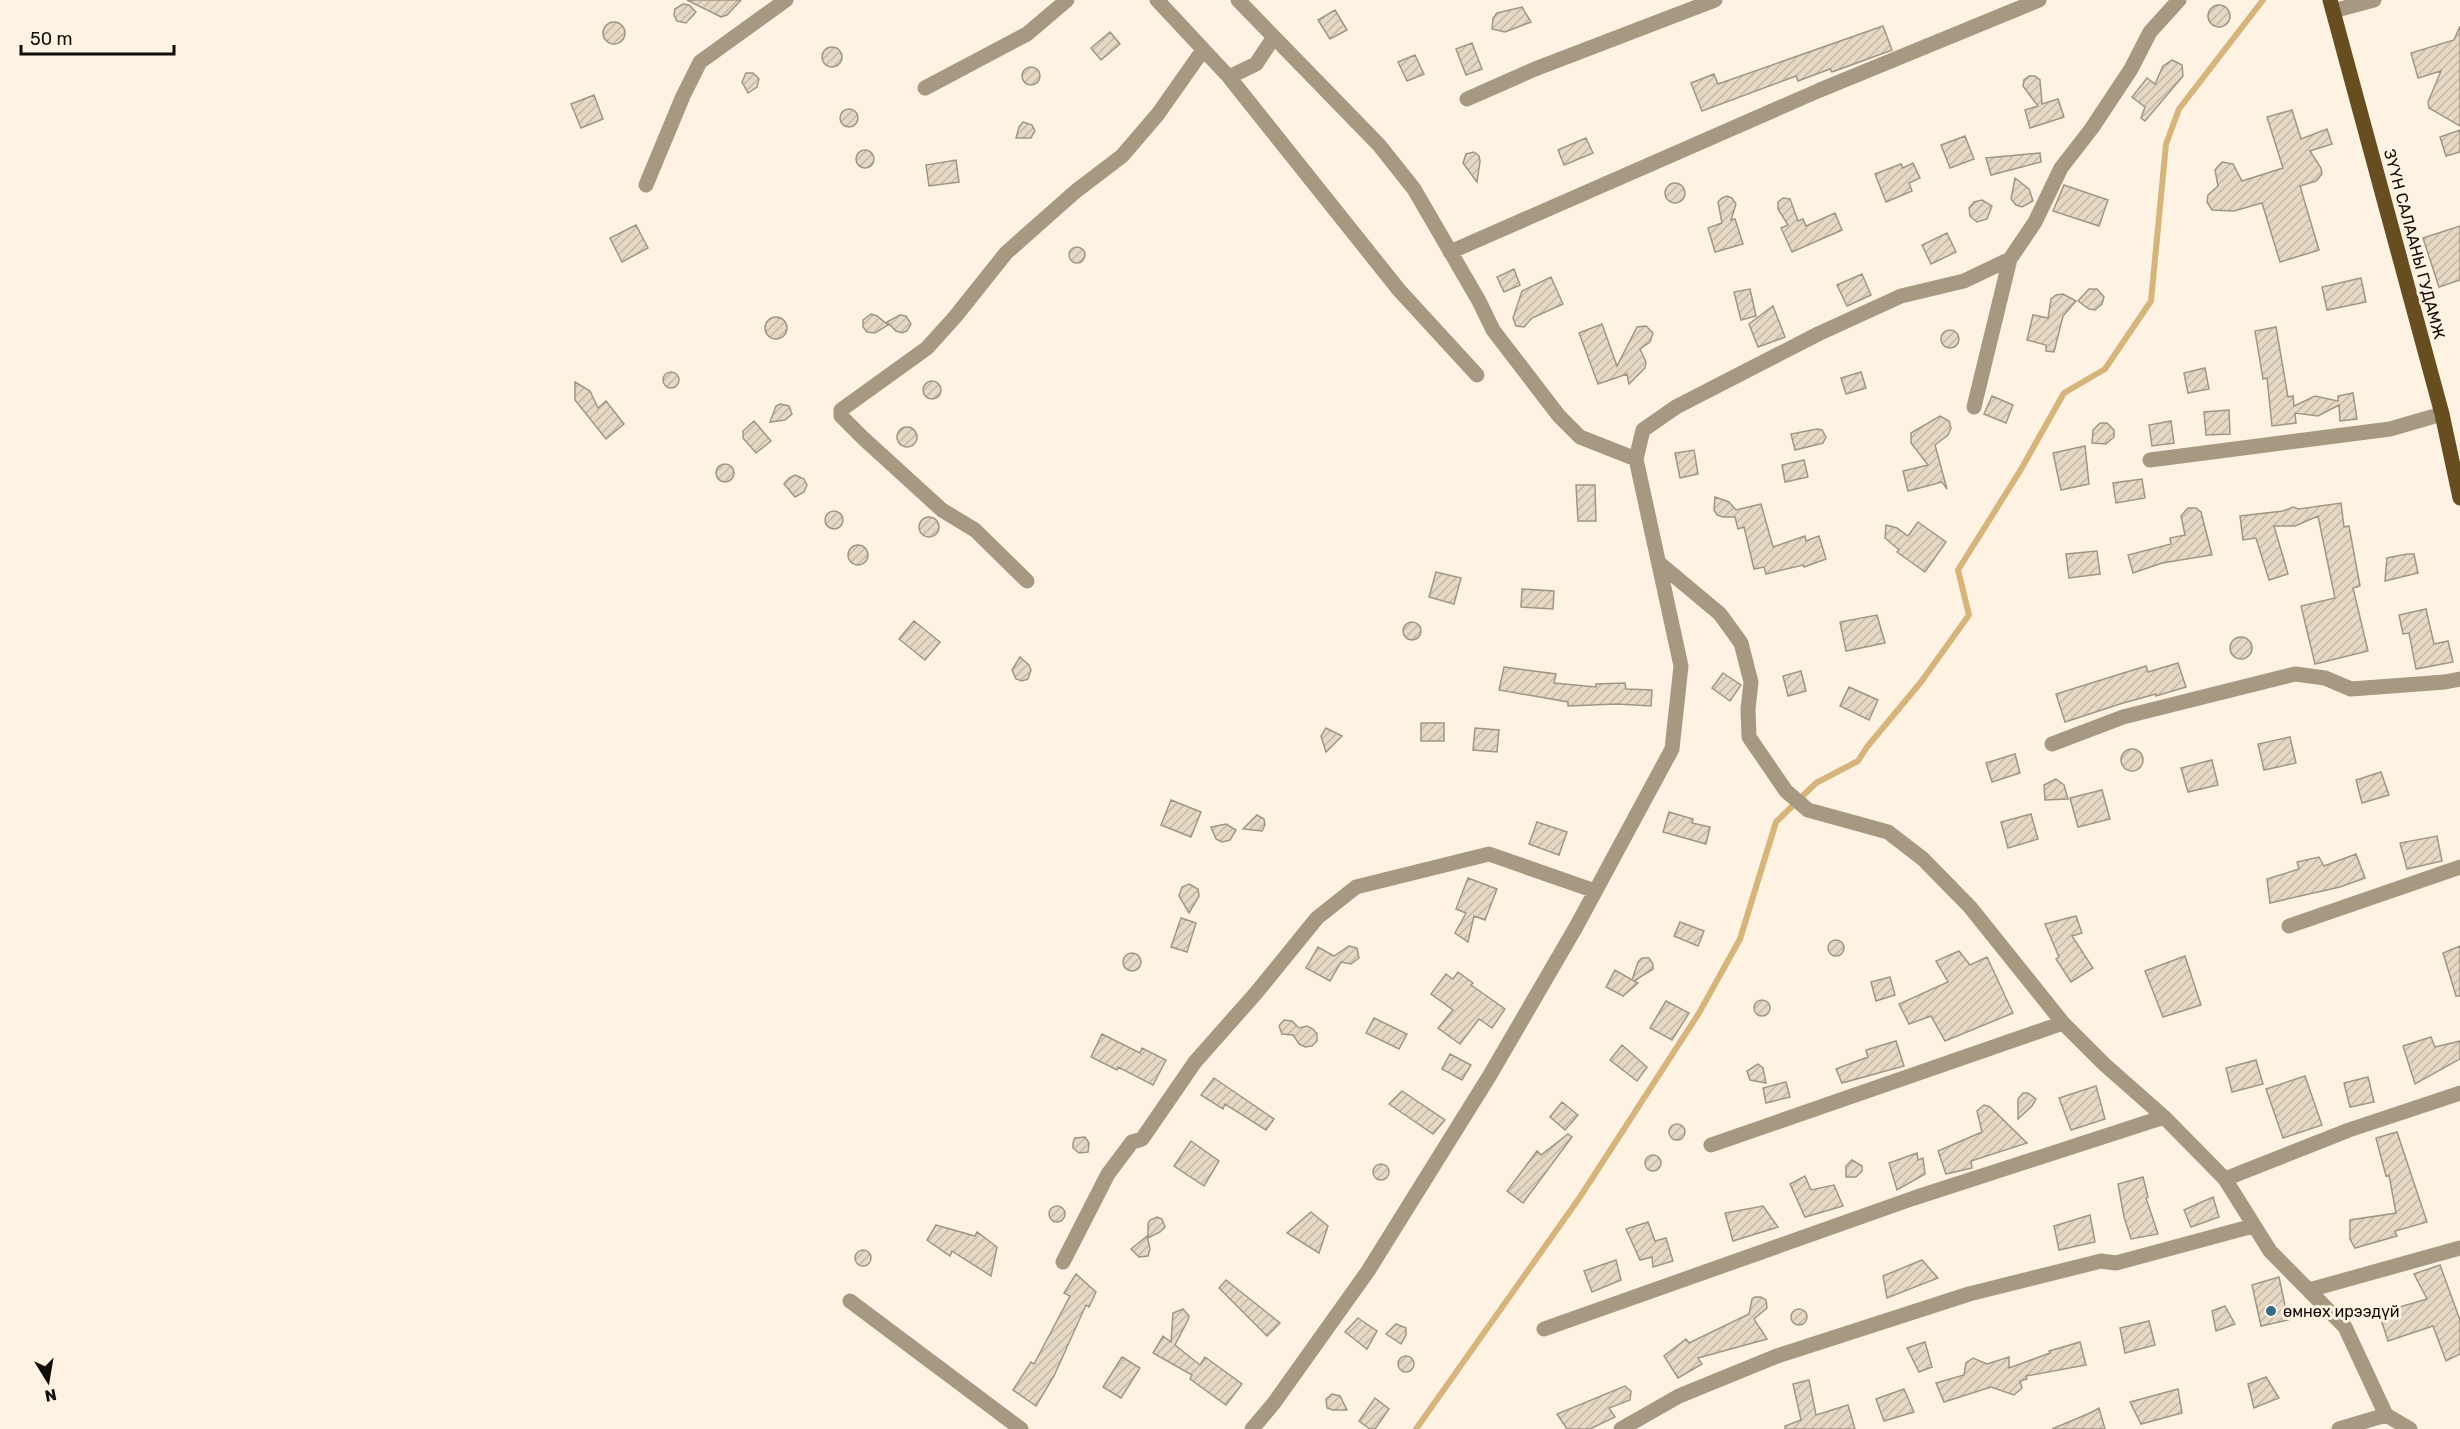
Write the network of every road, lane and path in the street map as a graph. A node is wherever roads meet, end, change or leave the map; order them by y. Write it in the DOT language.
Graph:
graph roads {
  1 [pos="786,0"];
  2 [pos="1067,0"];
  3 [pos="1157,0"];
  4 [pos="1238,0"];
  5 [pos="1715,0"];
  6 [pos="2039,0"];
  7 [pos="2179,0"];
  8 [pos="2374,0"];
  9 [pos="2331,6"];
  10 [pos="1274,37"];
  11 [pos="1203,50"];
  12 [pos="1229,77"];
  13 [pos="925,88"];
  14 [pos="1467,99"];
  15 [pos="646,185"];
  16 [pos="1450,252"];
  17 [pos="2010,259"];
  18 [pos="1477,375"];
  19 [pos="1974,406"];
  20 [pos="2442,414"];
  21 [pos="1636,459"];
  22 [pos="2150,460"];
  23 [pos="2460,498"];
  24 [pos="1659,563"];
  25 [pos="1027,581"];
  26 [pos="2460,679"];
  27 [pos="2052,744"];
  28 [pos="2460,867"];
  29 [pos="1595,891"];
  30 [pos="2289,926"];
  31 [pos="2063,1023"];
  32 [pos="2460,1093"];
  33 [pos="2164,1117"];
  34 [pos="1711,1145"];
  35 [pos="2225,1179"];
  36 [pos="2253,1226"];
  37 [pos="2460,1248"];
  38 [pos="1063,1262"];
  39 [pos="2309,1290"];
  40 [pos="850,1301"];
  41 [pos="1544,1329"];
  42 [pos="2386,1415"];
  43 [pos="1021,1429"];
  44 [pos="1252,1429"];
  45 [pos="1621,1429"];
  46 [pos="2340,1429"];
  47 [pos="2410,1429"];
  1 -- 15 [label="street"];
  2 -- 13 [label="street"];
  3 -- 11 [label="street"];
  4 -- 10 [label="street"];
  5 -- 14 [label="street"];
  6 -- 16 [label="street"];
  7 -- 17 [label="street"];
  8 -- 9 [label="street"];
  9 -- 20 [label="main road, ЗҮҮН САЛААНЫ ГУДАМЖ"];
  10 -- 12 [label="street"];
  10 -- 16 [label="street"];
  11 -- 12 [label="street"];
  11 -- 25 [label="street"];
  12 -- 18 [label="street"];
  16 -- 21 [label="street"];
  17 -- 19 [label="street"];
  17 -- 21 [label="street"];
  20 -- 22 [label="street"];
  20 -- 23 [label="main road, ЗҮҮН САЛААНЫ ГУДАМЖ"];
  21 -- 24 [label="street"];
  24 -- 29 [label="street"];
  24 -- 31 [label="street"];
  26 -- 27 [label="street"];
  28 -- 30 [label="street"];
  29 -- 38 [label="street"];
  29 -- 44 [label="street"];
  31 -- 33 [label="street"];
  31 -- 34 [label="street"];
  32 -- 35 [label="street"];
  33 -- 35 [label="street"];
  33 -- 41 [label="street"];
  35 -- 36 [label="street"];
  36 -- 39 [label="street"];
  36 -- 45 [label="street"];
  37 -- 39 [label="street"];
  39 -- 42 [label="street"];
  40 -- 43 [label="street"];
  42 -- 46 [label="street"];
  42 -- 47 [label="street"];
}
